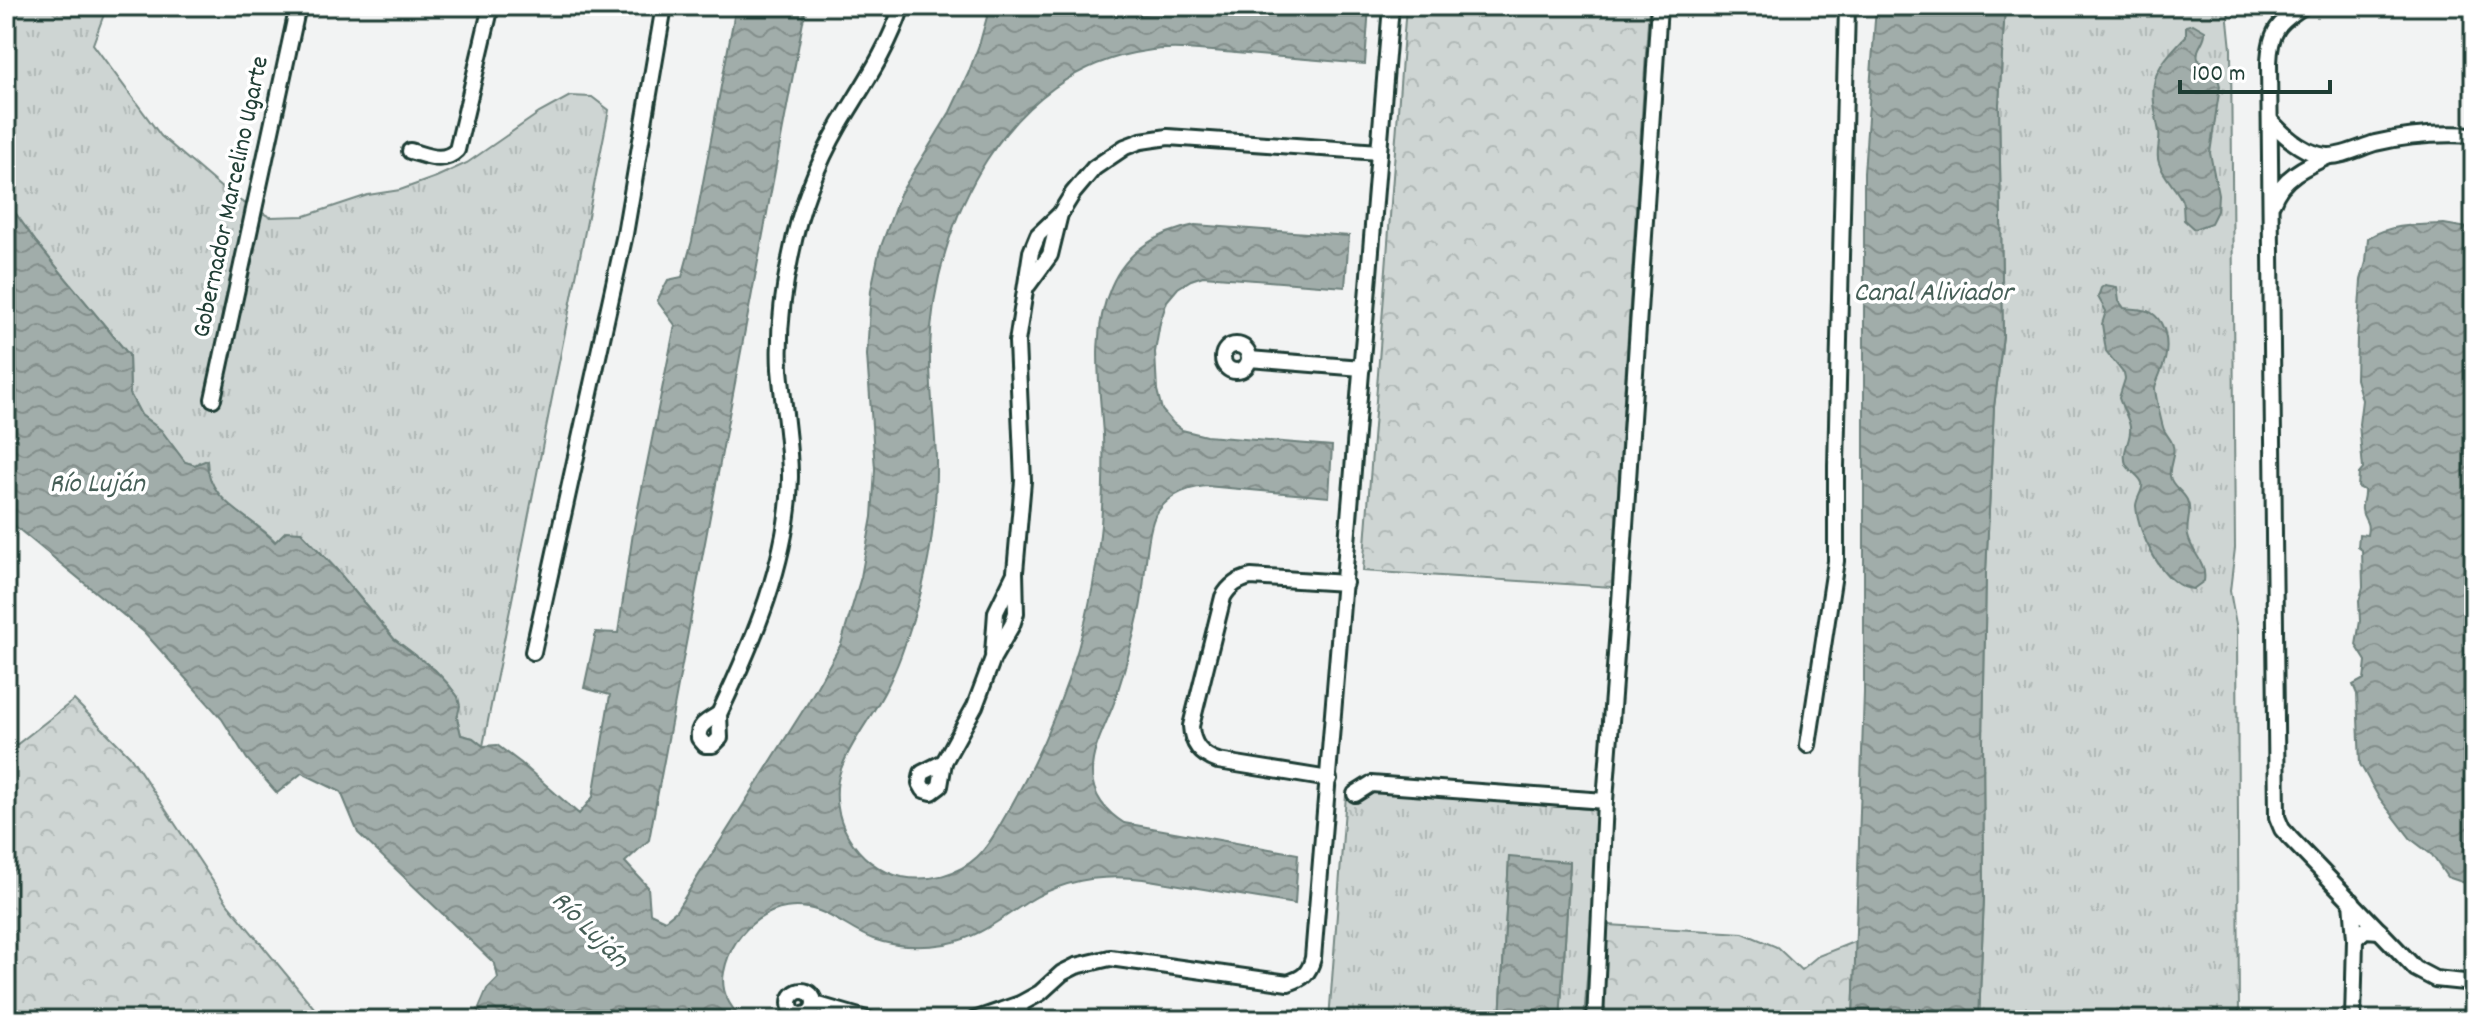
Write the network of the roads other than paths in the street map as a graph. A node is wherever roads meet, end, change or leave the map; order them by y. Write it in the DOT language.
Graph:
graph roads {
  1 [pos="298,6"];
  2 [pos="491,6"];
  3 [pos="664,6"];
  4 [pos="902,6"];
  5 [pos="1391,6"];
  6 [pos="1659,6"];
  7 [pos="1847,6"];
  8 [pos="2304,6"];
  9 [pos="2271,121"];
  10 [pos="2474,135"];
  11 [pos="410,151"];
  12 [pos="1379,152"];
  13 [pos="2329,156"];
  14 [pos="2271,207"];
  15 [pos="1249,359"];
  16 [pos="1362,368"];
  17 [pos="213,399"];
  18 [pos="1345,583"];
  19 [pos="533,652"];
  20 [pos="719,714"];
  21 [pos="1808,745"];
  22 [pos="944,762"];
  23 [pos="1329,779"];
  24 [pos="1355,794"];
  25 [pos="1605,801"];
  26 [pos="2352,901"];
  27 [pos="2380,931"];
  28 [pos="2355,939"];
  29 [pos="2474,983"];
  30 [pos="815,1004"];
  31 [pos="1020,1004"];
  32 [pos="870,1020"];
  33 [pos="974,1020"];
  34 [pos="1021,1020"];
  35 [pos="1595,1020"];
  36 [pos="2353,1020"];
  1 -- 17 [label="street, Gobernador Marcelino Ugarte"];
  2 -- 11 [label="street"];
  3 -- 19 [label="street"];
  4 -- 20 [label="street"];
  5 -- 12 [label="street"];
  6 -- 25 [label="street"];
  7 -- 21 [label="street"];
  8 -- 9 [label="street"];
  9 -- 13 [label="street"];
  9 -- 14 [label="street"];
  10 -- 13 [label="street"];
  12 -- 16 [label="street"];
  12 -- 22 [label="street"];
  13 -- 14 [label="street"];
  14 -- 26 [label="street"];
  15 -- 16 [label="street"];
  16 -- 18 [label="street"];
  18 -- 23 [label="street"];
  18 -- 23 [label="street"];
  23 -- 31 [label="street"];
  24 -- 25 [label="street"];
  25 -- 35 [label="street"];
  26 -- 27 [label="street"];
  26 -- 28 [label="street"];
  27 -- 28 [label="street"];
  27 -- 29 [label="street"];
  28 -- 36 [label="street"];
  30 -- 32 [label="street"];
  31 -- 33 [label="street"];
  31 -- 34 [label="street"];
}
